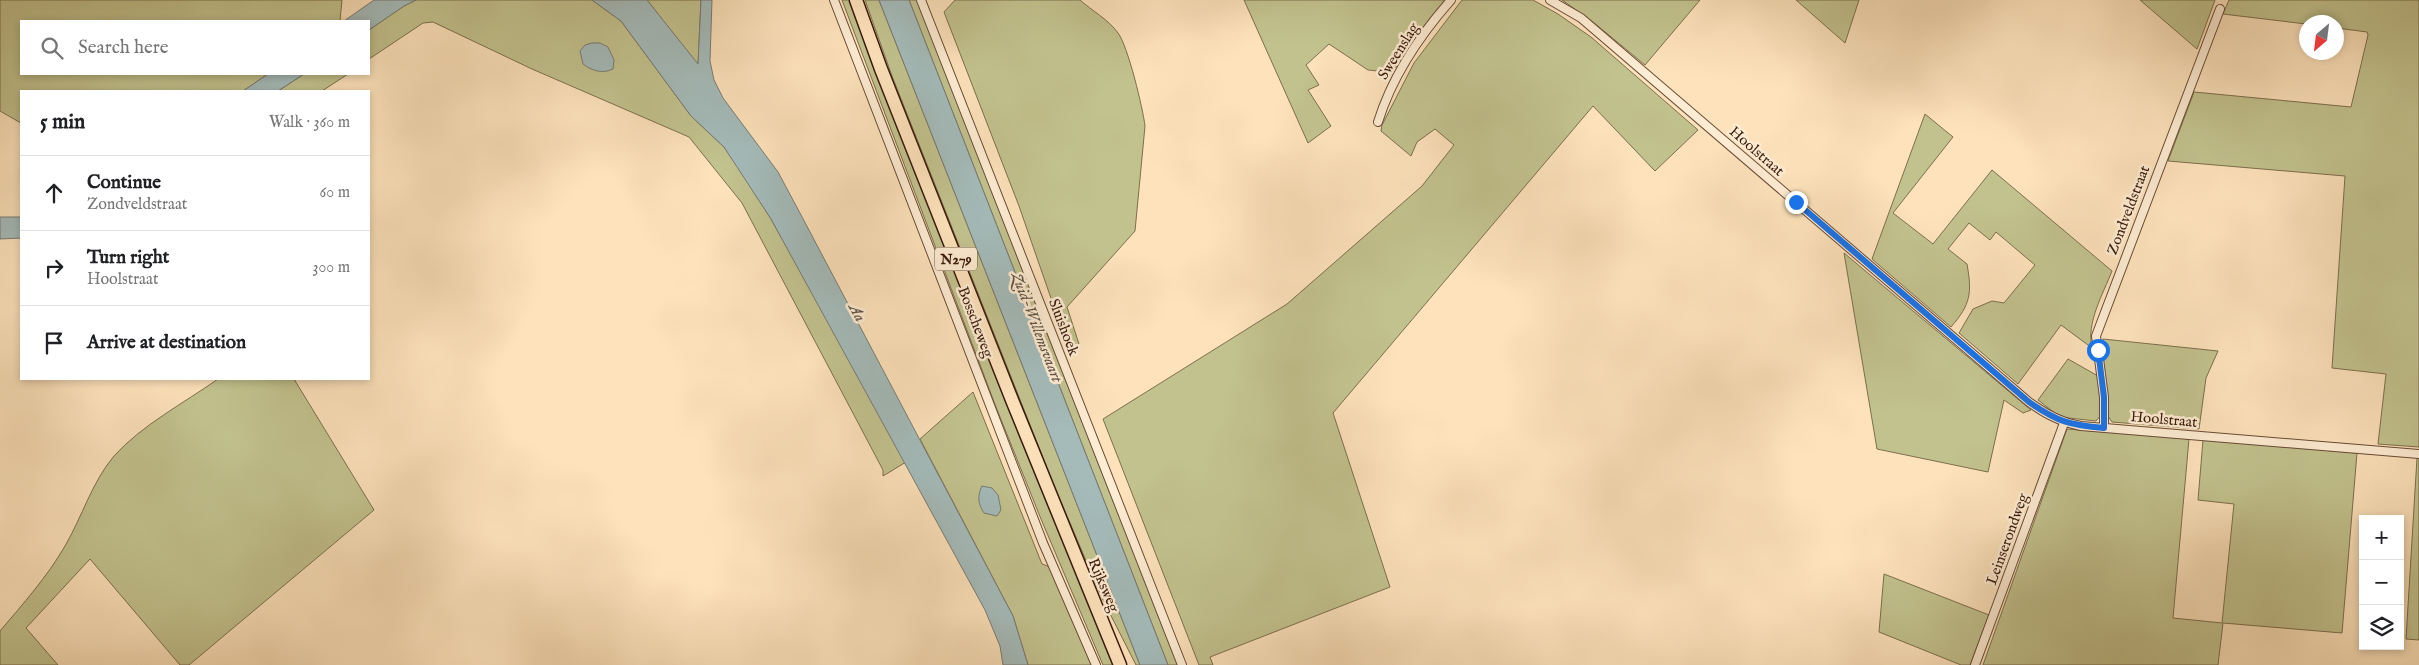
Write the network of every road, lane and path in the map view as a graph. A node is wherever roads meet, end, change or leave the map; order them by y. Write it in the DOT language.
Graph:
graph roads {
  1 [pos="834,0"];
  2 [pos="856,0"];
  3 [pos="921,0"];
  4 [pos="1451,0"];
  5 [pos="1550,0"];
  6 [pos="2220,9"];
  7 [pos="1378,122"];
  8 [pos="2064,423"];
  9 [pos="2104,428"];
  10 [pos="2419,454"];
  11 [pos="1059,518"];
  12 [pos="1096,665"];
  13 [pos="1120,665"];
  14 [pos="1182,665"];
  15 [pos="1975,665"];
  1 -- 12 [label="street, Bosscheweg"];
  2 -- 11 [label="main road, Bosscheweg / N279"];
  3 -- 14 [label="street, Sluishoek"];
  4 -- 7 [label="street, Sweenslag"];
  5 -- 8 [label="street, Hoolstraat"];
  6 -- 9 [label="street, Zondveldstraat"];
  8 -- 9 [label="street, Hoolstraat"];
  8 -- 15 [label="street, Leinserondweg"];
  9 -- 10 [label="street, Hoolstraat"];
  11 -- 13 [label="main road, Rijksweg / N279"];
}
